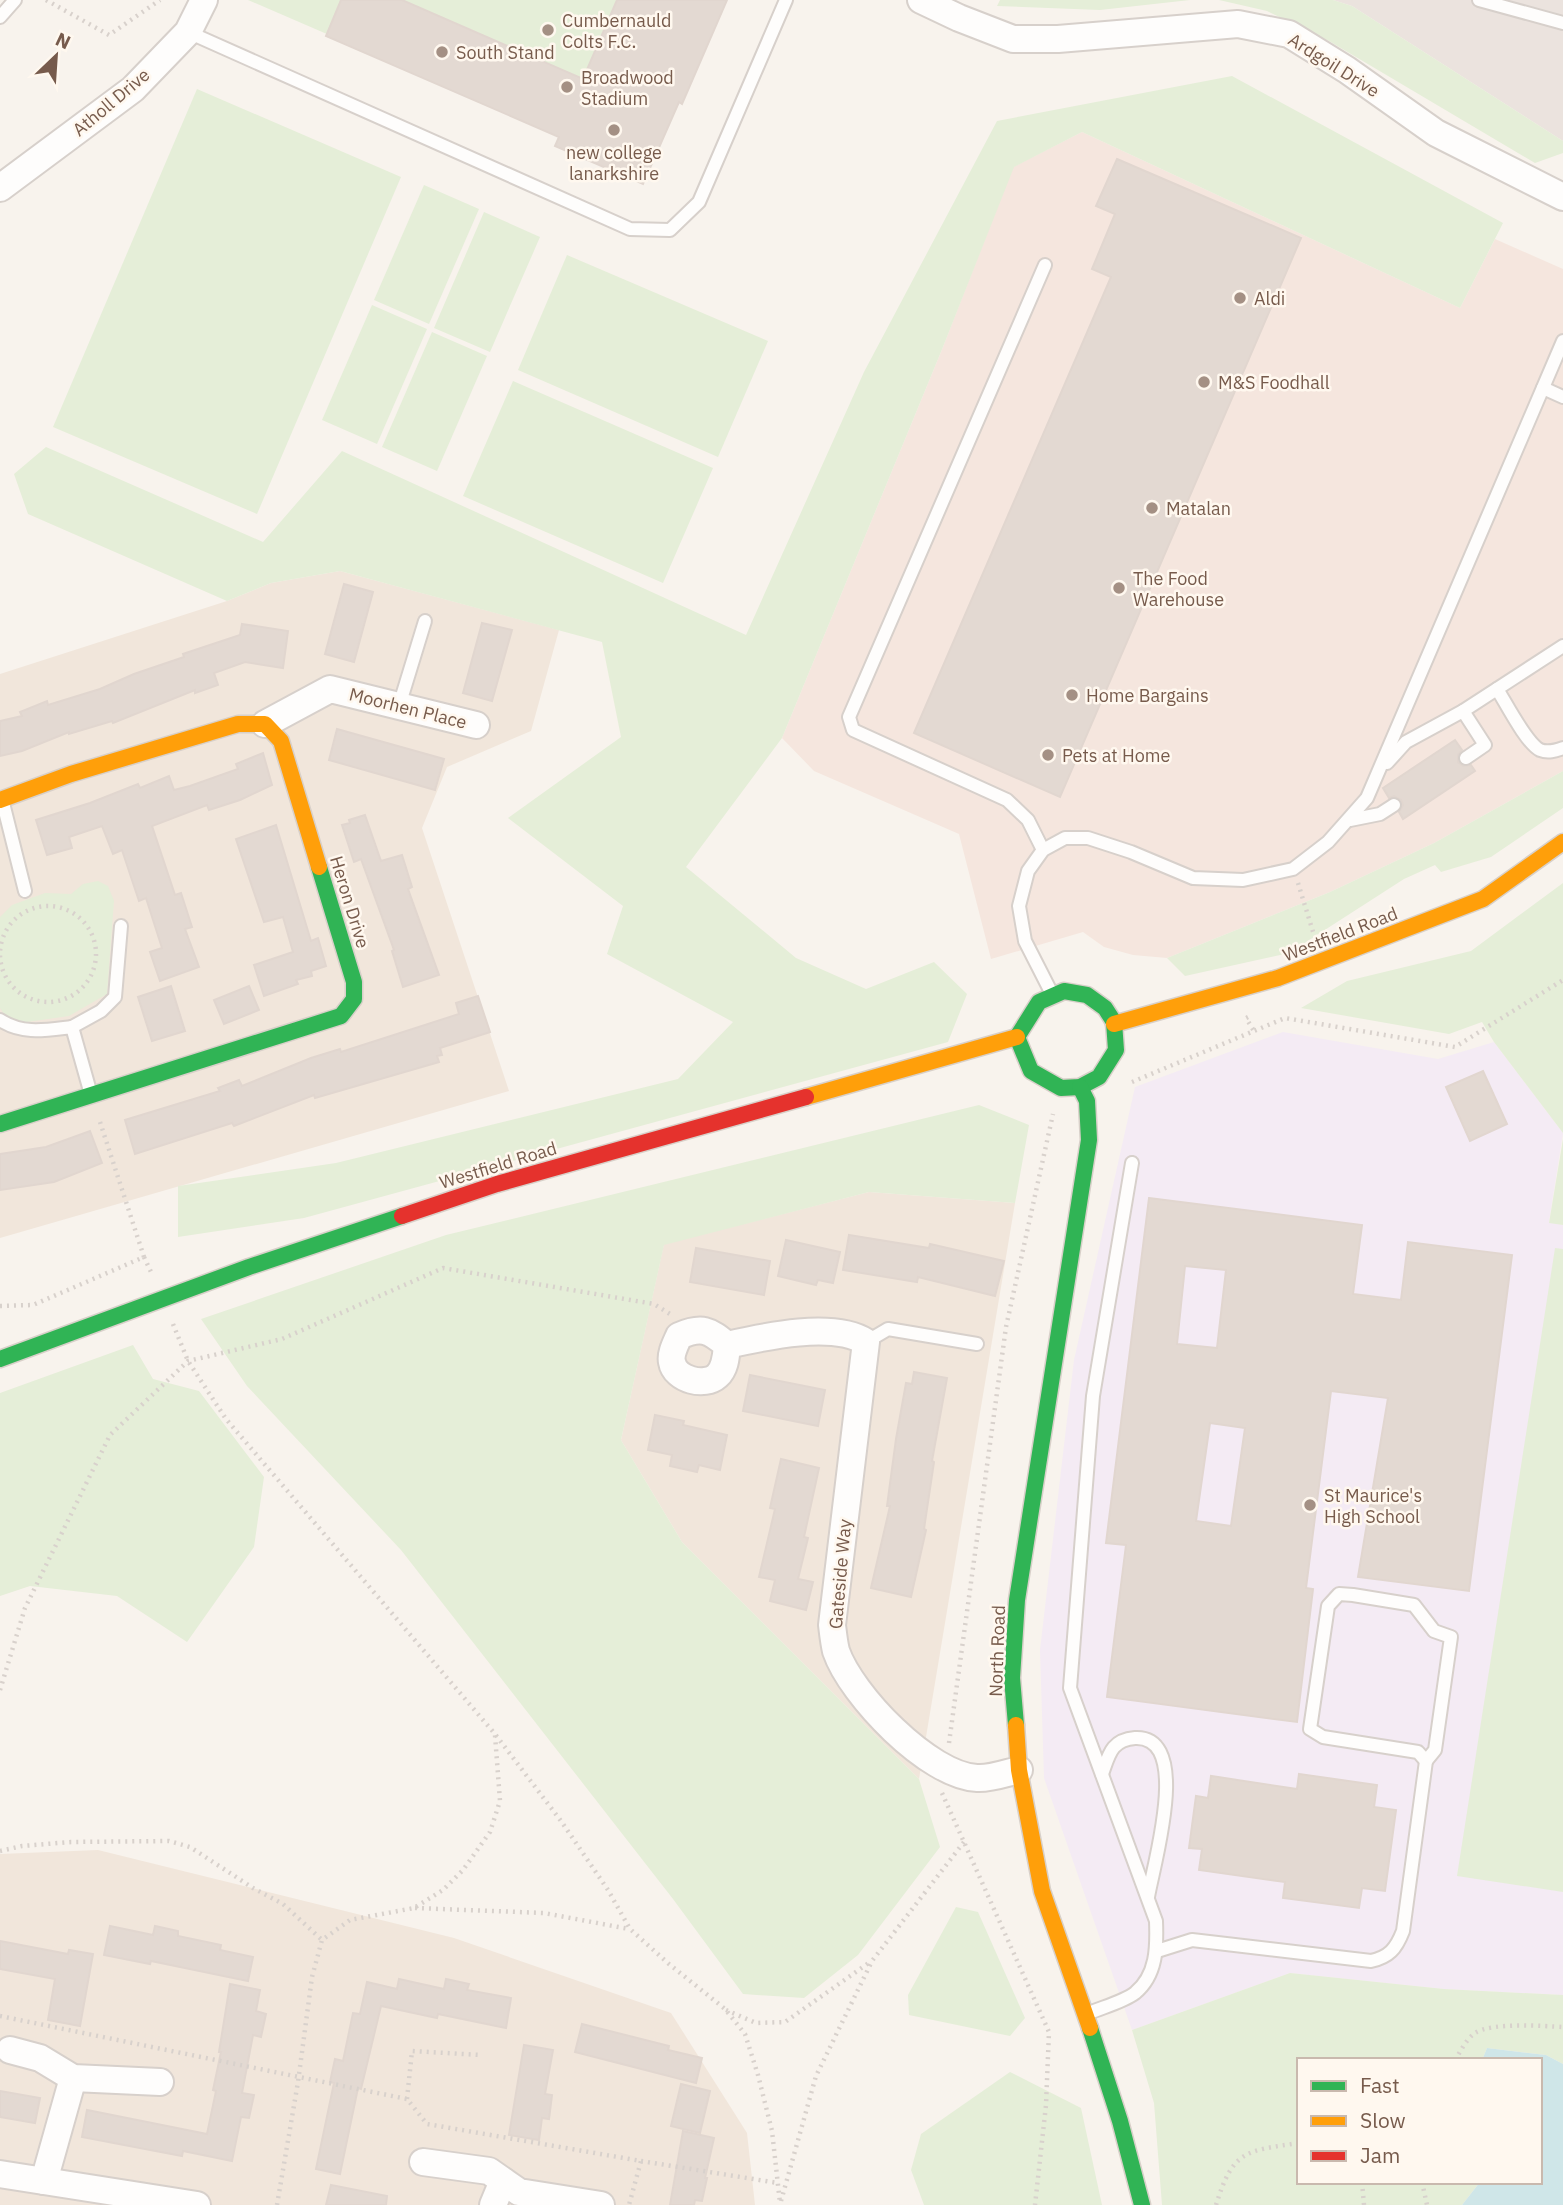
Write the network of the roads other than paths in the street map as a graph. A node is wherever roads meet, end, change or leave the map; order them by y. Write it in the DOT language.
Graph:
graph roads {
  1 [pos="15,0"];
  2 [pos="204,0"];
  3 [pos="786,0"];
  4 [pos="921,0"];
  5 [pos="1479,0"];
  6 [pos="0,17"];
  7 [pos="1563,23"];
  8 [pos="188,32"];
  9 [pos="0,188"];
  10 [pos="1563,197"];
  11 [pos="1045,265"];
  12 [pos="1563,341"];
  13 [pos="1543,388"];
  14 [pos="1563,397"];
  15 [pos="425,621"];
  16 [pos="1563,646"];
  17 [pos="1497,689"];
  18 [pos="398,706"];
  19 [pos="1463,711"];
  20 [pos="265,724"];
  21 [pos="476,725"];
  22 [pos="1563,748"];
  23 [pos="1466,758"];
  24 [pos="1380,771"];
  25 [pos="1,799"];
  26 [pos="1394,805"];
  27 [pos="1350,820"];
  28 [pos="1563,842"];
  29 [pos="1043,850"];
  30 [pos="25,891"];
  31 [pos="121,926"];
  32 [pos="1052,994"];
  33 [pos="0,1020"];
  34 [pos="1114,1024"];
  35 [pos="72,1027"];
  36 [pos="1017,1037"];
  37 [pos="1084,1094"];
  38 [pos="91,1095"];
  39 [pos="0,1124"];
  40 [pos="1132,1163"];
  41 [pos="866,1342"];
  42 [pos="977,1344"];
  43 [pos="727,1345"];
  44 [pos="0,1359"];
  45 [pos="1426,1761"];
  46 [pos="1019,1770"];
  47 [pos="1102,1774"];
  48 [pos="1147,1898"];
  49 [pos="1157,1951"];
  50 [pos="1086,2014"];
  51 [pos="10,2050"];
  52 [pos="73,2078"];
  53 [pos="160,2082"];
  54 [pos="423,2162"];
  55 [pos="0,2174"];
  56 [pos="503,2180"];
  57 [pos="44,2181"];
  58 [pos="141,2200"];
  59 [pos="197,2205"];
  60 [pos="493,2205"];
  61 [pos="601,2205"];
  62 [pos="1142,2205"];
  1 -- 6 [label="lane"];
  2 -- 8 [label="street, Atholl Drive"];
  3 -- 8 [label="lane"];
  4 -- 10 [label="street, Ardgoil Drive"];
  5 -- 7 [label="lane"];
  8 -- 9 [label="street, Atholl Drive"];
  11 -- 29 [label="lane"];
  12 -- 13 [label="lane"];
  13 -- 14 [label="lane"];
  13 -- 24 [label="lane"];
  15 -- 18 [label="lane"];
  16 -- 17 [label="lane"];
  17 -- 19 [label="lane"];
  17 -- 22 [label="lane"];
  18 -- 20 [label="street, Moorhen Place"];
  18 -- 21 [label="street, Moorhen Place"];
  19 -- 23 [label="lane"];
  19 -- 24 [label="lane"];
  20 -- 25 [label="street"];
  20 -- 38 [label="street, Heron Drive"];
  24 -- 27 [label="lane"];
  25 -- 30 [label="lane"];
  26 -- 27 [label="lane"];
  27 -- 29 [label="lane"];
  28 -- 34 [label="street, Westfield Road"];
  29 -- 32 [label="lane"];
  31 -- 35 [label="lane"];
  32 -- 34 [label="street"];
  32 -- 36 [label="street"];
  33 -- 35 [label="lane"];
  34 -- 37 [label="street"];
  35 -- 38 [label="lane"];
  36 -- 37 [label="street"];
  36 -- 44 [label="street, Westfield Road"];
  37 -- 46 [label="street, North Road"];
  38 -- 39 [label="street, Heron Drive"];
  40 -- 47 [label="lane"];
  41 -- 42 [label="lane"];
  41 -- 43 [label="street"];
  41 -- 46 [label="street, Gateside Way"];
  43 -- 43 [label="street"];
  45 -- 45 [label="lane"];
  45 -- 49 [label="lane"];
  46 -- 50 [label="street, North Road"];
  47 -- 48 [label="lane"];
  47 -- 48 [label="lane"];
  48 -- 49 [label="lane"];
  49 -- 50 [label="lane"];
  50 -- 62 [label="street, North Road"];
  51 -- 52 [label="street"];
  52 -- 53 [label="street"];
  52 -- 57 [label="street"];
  54 -- 56 [label="street"];
  55 -- 57 [label="street"];
  56 -- 60 [label="street"];
  56 -- 61 [label="street"];
  57 -- 58 [label="street"];
  58 -- 59 [label="street"];
}
